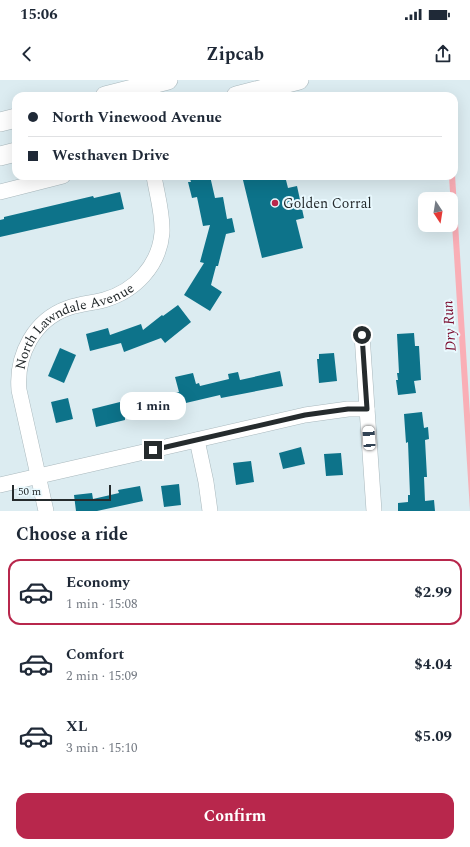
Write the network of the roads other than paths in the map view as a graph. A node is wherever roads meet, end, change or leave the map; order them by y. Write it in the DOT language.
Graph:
graph roads {
  1 [pos="168,80"];
  2 [pos="299,80"];
  3 [pos="136,92"];
  4 [pos="252,92"];
  5 [pos="12,119"];
  6 [pos="0,122"];
  7 [pos="12,153"];
  8 [pos="0,156"];
  9 [pos="47,180"];
  10 [pos="155,180"];
  11 [pos="0,192"];
  12 [pos="362,335"];
  13 [pos="367,409"];
  14 [pos="196,440"];
  15 [pos="38,477"];
  16 [pos="0,485"];
  17 [pos="46,511"];
  18 [pos="210,511"];
  19 [pos="374,511"];
  1 -- 3 [label="main road"];
  2 -- 4 [label="main road"];
  5 -- 6 [label="main road"];
  7 -- 8 [label="main road"];
  9 -- 11 [label="street"];
  10 -- 15 [label="street, North Lawndale Avenue"];
  12 -- 13 [label="street"];
  13 -- 14 [label="street"];
  13 -- 19 [label="street"];
  14 -- 15 [label="street"];
  14 -- 18 [label="street"];
  15 -- 16 [label="street"];
  15 -- 17 [label="street, North Lawndale Avenue"];
}
